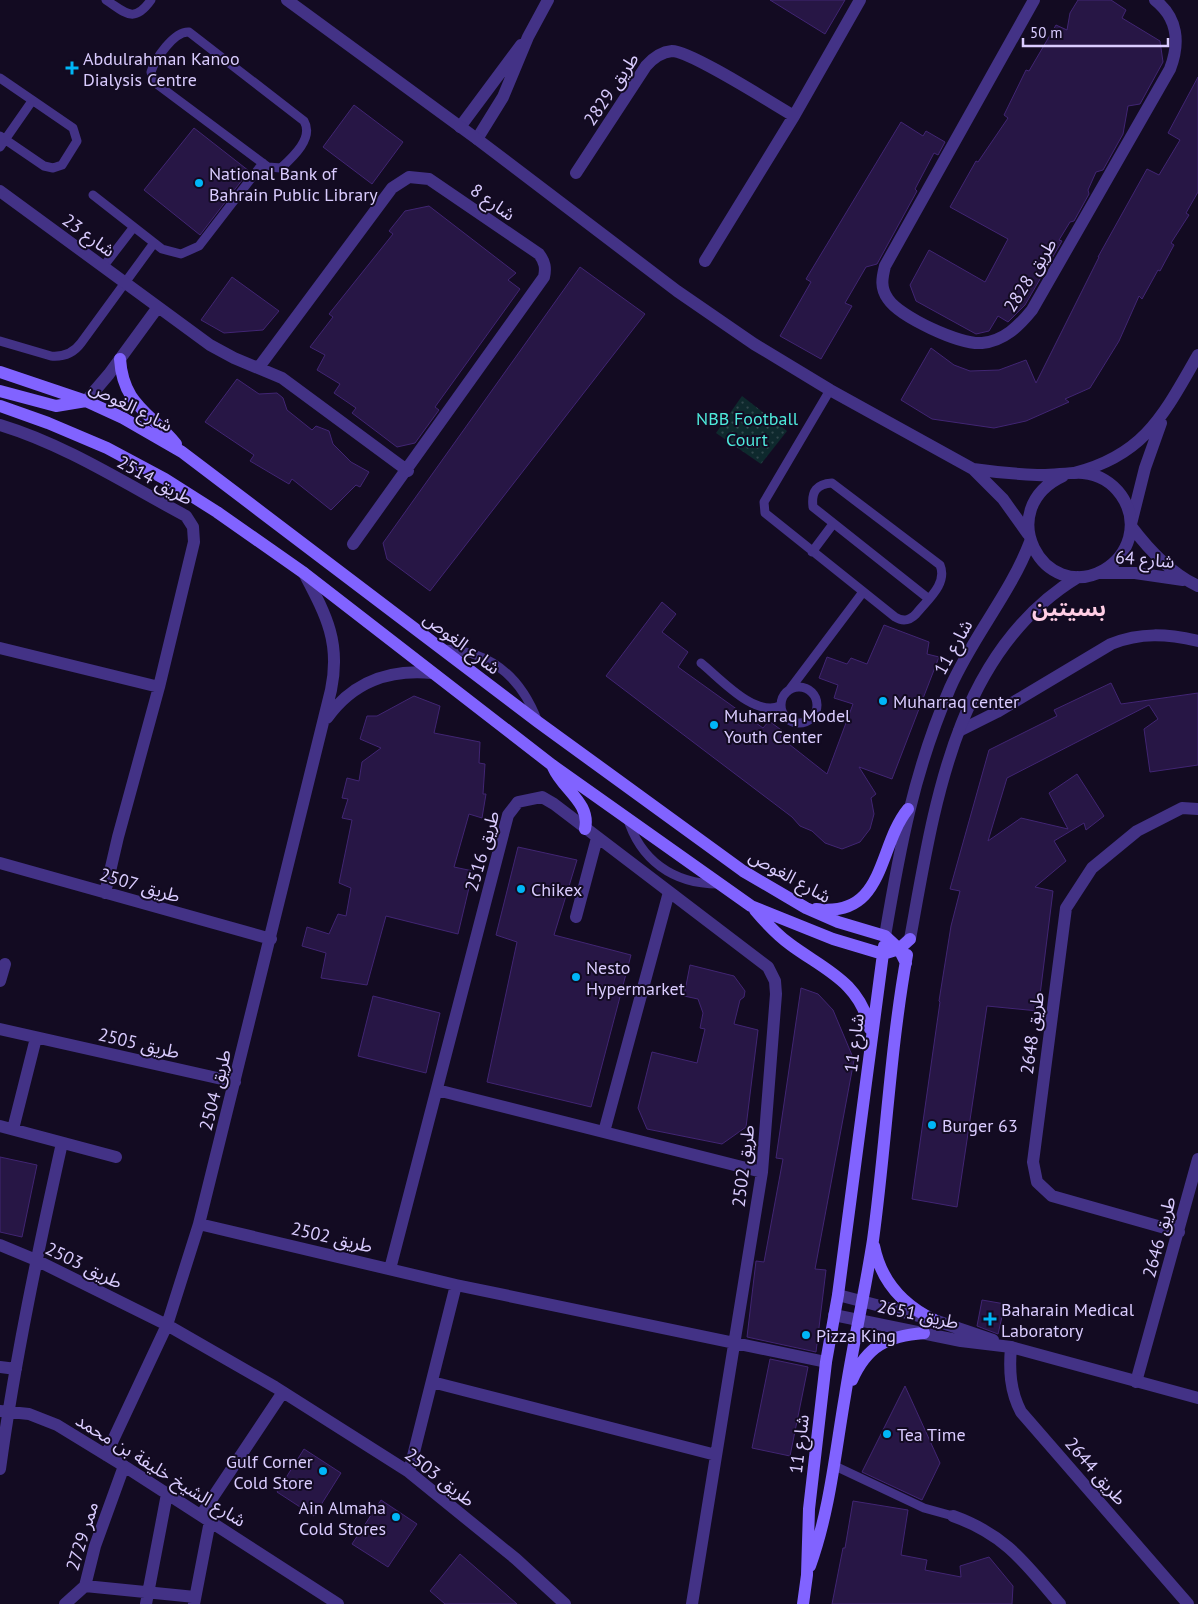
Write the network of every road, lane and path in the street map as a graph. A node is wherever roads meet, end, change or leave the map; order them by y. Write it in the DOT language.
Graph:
graph roads {
  1 [pos="106,0"];
  2 [pos="150,0"];
  3 [pos="287,0"];
  4 [pos="548,0"];
  5 [pos="860,0"];
  6 [pos="1034,0"];
  7 [pos="1156,0"];
  8 [pos="528,37"];
  9 [pos="0,78"];
  10 [pos="32,101"];
  11 [pos="794,116"];
  12 [pos="460,127"];
  13 [pos="477,139"];
  14 [pos="2,141"];
  15 [pos="263,163"];
  16 [pos="576,173"];
  17 [pos="0,191"];
  18 [pos="93,195"];
  19 [pos="133,228"];
  20 [pos="154,243"];
  21 [pos="705,261"];
  22 [pos="103,267"];
  23 [pos="124,282"];
  24 [pos="158,307"];
  25 [pos="0,341"];
  26 [pos="1198,355"];
  27 [pos="120,359"];
  28 [pos="259,367"];
  29 [pos="0,372"];
  30 [pos="830,390"];
  31 [pos="0,391"];
  32 [pos="86,401"];
  33 [pos="0,406"];
  34 [pos="1164,414"];
  35 [pos="0,425"];
  36 [pos="182,452"];
  37 [pos="973,469"];
  38 [pos="408,471"];
  39 [pos="1066,475"];
  40 [pos="833,524"];
  41 [pos="1131,525"];
  42 [pos="1029,538"];
  43 [pos="354,544"];
  44 [pos="812,552"];
  45 [pos="1099,573"];
  46 [pos="304,574"];
  47 [pos="1078,577"];
  48 [pos="1193,584"];
  49 [pos="863,592"];
  50 [pos="929,598"];
  51 [pos="1198,641"];
  52 [pos="0,648"];
  53 [pos="441,649"];
  54 [pos="701,663"];
  55 [pos="432,673"];
  56 [pos="159,687"];
  57 [pos="790,689"];
  58 [pos="780,706"];
  59 [pos="324,722"];
  60 [pos="538,722"];
  61 [pos="959,731"];
  62 [pos="552,765"];
  63 [pos="1198,808"];
  64 [pos="908,809"];
  65 [pos="627,817"];
  66 [pos="585,829"];
  67 [pos="597,838"];
  68 [pos="0,863"];
  69 [pos="718,884"];
  70 [pos="669,892"];
  71 [pos="105,893"];
  72 [pos="751,906"];
  73 [pos="806,908"];
  74 [pos="576,917"];
  75 [pos="885,936"];
  76 [pos="910,938"];
  77 [pos="270,939"];
  78 [pos="899,948"];
  79 [pos="883,954"];
  80 [pos="906,962"];
  81 [pos="5,964"];
  82 [pos="0,981"];
  83 [pos="776,994"];
  84 [pos="0,1029"];
  85 [pos="36,1038"];
  86 [pos="872,1039"];
  87 [pos="234,1082"];
  88 [pos="436,1090"];
  89 [pos="0,1126"];
  90 [pos="13,1129"];
  91 [pos="604,1132"];
  92 [pos="62,1143"];
  93 [pos="116,1157"];
  94 [pos="1198,1159"];
  95 [pos="762,1172"];
  96 [pos="199,1224"];
  97 [pos="1179,1232"];
  98 [pos="873,1240"];
  99 [pos="0,1245"];
  100 [pos="36,1260"];
  101 [pos="390,1269"];
  102 [pos="456,1285"];
  103 [pos="838,1296"];
  104 [pos="862,1302"];
  105 [pos="834,1315"];
  106 [pos="860,1320"];
  107 [pos="934,1320"];
  108 [pos="167,1325"];
  109 [pos="924,1333"];
  110 [pos="733,1342"];
  111 [pos="1011,1347"];
  112 [pos="826,1362"];
  113 [pos="0,1367"];
  114 [pos="16,1369"];
  115 [pos="432,1382"];
  116 [pos="1136,1382"];
  117 [pos="283,1392"];
  118 [pos="844,1396"];
  119 [pos="1198,1398"];
  120 [pos="4,1412"];
  121 [pos="106,1455"];
  122 [pos="716,1455"];
  123 [pos="124,1466"];
  124 [pos="835,1466"];
  125 [pos="0,1468"];
  126 [pos="409,1472"];
  127 [pos="167,1494"];
  128 [pos="953,1516"];
  129 [pos="206,1518"];
  130 [pos="807,1575"];
  131 [pos="84,1586"];
  132 [pos="147,1599"];
  133 [pos="195,1601"];
  134 [pos="1058,1603"];
  135 [pos="65,1604"];
  136 [pos="338,1604"];
  137 [pos="565,1604"];
  138 [pos="692,1604"];
  139 [pos="803,1604"];
  140 [pos="1188,1604"];
  1 -- 2 [label="lane"];
  3 -- 12 [label="street"];
  4 -- 8 [label="street"];
  5 -- 11 [label="street"];
  6 -- 7 [label="street, طريق 2828"];
  8 -- 12 [label="street"];
  8 -- 13 [label="street"];
  9 -- 10 [label="lane"];
  10 -- 14 [label="lane"];
  10 -- 14 [label="lane"];
  11 -- 16 [label="street, طريق 2829"];
  11 -- 21 [label="street"];
  12 -- 13 [label="street"];
  13 -- 30 [label="street"];
  15 -- 15 [label="lane"];
  15 -- 20 [label="lane"];
  17 -- 22 [label="street, شارع 23"];
  18 -- 19 [label="lane"];
  19 -- 20 [label="lane"];
  19 -- 22 [label="lane"];
  20 -- 23 [label="lane"];
  22 -- 23 [label="street, شارع 23"];
  23 -- 24 [label="street, شارع 23"];
  23 -- 25 [label="lane"];
  24 -- 27 [label="street"];
  24 -- 28 [label="street"];
  26 -- 34 [label="street"];
  27 -- 32 [label="street"];
  27 -- 36 [label="main road"];
  28 -- 38 [label="street"];
  28 -- 38 [label="street, شارع 8"];
  29 -- 32 [label="main road, شارع الغوص"];
  30 -- 37 [label="street"];
  30 -- 44 [label="lane"];
  31 -- 32 [label="main road"];
  32 -- 36 [label="main road, شارع الغوص"];
  33 -- 46 [label="main road"];
  34 -- 39 [label="street"];
  34 -- 41 [label="street"];
  35 -- 56 [label="street, طريق 2514"];
  36 -- 53 [label="main road, شارع الغوص"];
  37 -- 39 [label="street"];
  37 -- 42 [label="street"];
  38 -- 43 [label="street, شارع 8"];
  39 -- 41 [label="street"];
  39 -- 42 [label="street"];
  40 -- 44 [label="lane"];
  40 -- 50 [label="lane"];
  40 -- 50 [label="lane"];
  41 -- 45 [label="street"];
  41 -- 48 [label="street, شارع 64"];
  42 -- 47 [label="street"];
  42 -- 64 [label="street, شارع 11"];
  44 -- 49 [label="lane"];
  45 -- 47 [label="street"];
  45 -- 48 [label="street, شارع 64"];
  46 -- 55 [label="main road"];
  46 -- 59 [label="street, طريق 2504"];
  47 -- 61 [label="street, شارع 11"];
  49 -- 50 [label="lane"];
  49 -- 57 [label="lane"];
  51 -- 61 [label="street"];
  52 -- 56 [label="street"];
  53 -- 60 [label="main road, شارع الغوص"];
  53 -- 60 [label="lane"];
  54 -- 58 [label="lane"];
  55 -- 59 [label="street, طريق 2504"];
  55 -- 62 [label="main road"];
  56 -- 71 [label="street, طريق 2514"];
  57 -- 58 [label="lane"];
  57 -- 58 [label="lane"];
  59 -- 77 [label="street, طريق 2504"];
  60 -- 73 [label="main road, شارع الغوص"];
  61 -- 76 [label="street, شارع 11"];
  62 -- 65 [label="main road"];
  62 -- 66 [label="main road"];
  63 -- 97 [label="street, طريق 2648"];
  64 -- 73 [label="main road"];
  64 -- 75 [label="street, شارع 11"];
  65 -- 69 [label="main road"];
  65 -- 69 [label="lane"];
  66 -- 67 [label="street, طريق 2516"];
  66 -- 88 [label="street, طريق 2516"];
  67 -- 70 [label="street, طريق 2516"];
  67 -- 74 [label="street"];
  68 -- 71 [label="street, طريق 2507"];
  69 -- 72 [label="main road"];
  70 -- 83 [label="street, طريق 2516"];
  70 -- 91 [label="street"];
  71 -- 77 [label="street, طريق 2507"];
  72 -- 79 [label="main road"];
  72 -- 86 [label="main road"];
  73 -- 75 [label="main road, شارع الغوص"];
  75 -- 78 [label="main road, شارع الغوص"];
  75 -- 79 [label="main road, شارع 11"];
  76 -- 78 [label="main road"];
  76 -- 80 [label="main road, شارع 11"];
  77 -- 87 [label="street, طريق 2504"];
  78 -- 79 [label="main road"];
  78 -- 80 [label="main road, شارع الغوص"];
  79 -- 86 [label="main road, شارع 11"];
  80 -- 98 [label="main road, شارع 11"];
  81 -- 82 [label="street"];
  83 -- 95 [label="street, طريق 2502"];
  84 -- 85 [label="street, طريق 2505"];
  85 -- 87 [label="street, طريق 2505"];
  85 -- 90 [label="street"];
  86 -- 103 [label="main road, شارع 11"];
  87 -- 96 [label="street, طريق 2504"];
  88 -- 91 [label="street"];
  88 -- 101 [label="street, طريق 2516"];
  89 -- 90 [label="street"];
  90 -- 92 [label="street"];
  91 -- 95 [label="street"];
  92 -- 93 [label="street"];
  92 -- 100 [label="street"];
  94 -- 97 [label="street, طريق 2646"];
  95 -- 110 [label="street, طريق 2502"];
  96 -- 101 [label="street, طريق 2502"];
  96 -- 108 [label="street, طريق 2504"];
  97 -- 116 [label="street, طريق 2646"];
  98 -- 104 [label="main road, شارع 11"];
  98 -- 107 [label="main road"];
  99 -- 100 [label="street, طريق 2503"];
  100 -- 108 [label="street, طريق 2503"];
  100 -- 114 [label="street"];
  101 -- 102 [label="street, طريق 2502"];
  102 -- 110 [label="street, طريق 2502"];
  102 -- 115 [label="street"];
  103 -- 104 [label="street"];
  103 -- 105 [label="main road, شارع 11"];
  104 -- 106 [label="main road, شارع 11"];
  104 -- 107 [label="street"];
  105 -- 106 [label="street, طريق 2651"];
  105 -- 112 [label="main road, شارع 11"];
  106 -- 109 [label="street, طريق 2651"];
  106 -- 118 [label="main road, شارع 11"];
  107 -- 111 [label="street"];
  108 -- 117 [label="street, طريق 2503"];
  108 -- 121 [label="street, طريق 2504"];
  109 -- 111 [label="street, طريق 2651"];
  109 -- 118 [label="main road"];
  110 -- 112 [label="street, طريق 2502"];
  110 -- 122 [label="street, طريق 2502"];
  111 -- 116 [label="street, طريق 2651"];
  111 -- 140 [label="street, طريق 2644"];
  112 -- 130 [label="main road, شارع 11"];
  113 -- 114 [label="street"];
  114 -- 120 [label="street"];
  115 -- 122 [label="street"];
  115 -- 126 [label="street"];
  116 -- 119 [label="street, طريق 2651"];
  117 -- 126 [label="street, طريق 2503"];
  117 -- 129 [label="street"];
  118 -- 124 [label="main road, شارع 11"];
  120 -- 121 [label="street, شارع الشيخ خليفة بن محمد"];
  120 -- 125 [label="street"];
  121 -- 123 [label="street, شارع الشيخ خليفة بن محمد"];
  122 -- 138 [label="street, طريق 2502"];
  123 -- 127 [label="street, شارع الشيخ خليفة بن محمد"];
  123 -- 131 [label="street, ممر 2729"];
  124 -- 128 [label="lane"];
  124 -- 130 [label="main road, شارع 11"];
  126 -- 137 [label="street, طريق 2503"];
  127 -- 129 [label="street, شارع الشيخ خليفة بن محمد"];
  127 -- 132 [label="street"];
  128 -- 134 [label="street"];
  129 -- 133 [label="street"];
  129 -- 136 [label="street, شارع الشيخ خليفة بن محمد"];
  130 -- 139 [label="main road, شارع 11"];
  131 -- 132 [label="street, ممر 2729"];
  131 -- 135 [label="street"];
  132 -- 133 [label="street, ممر 2729"];
}
